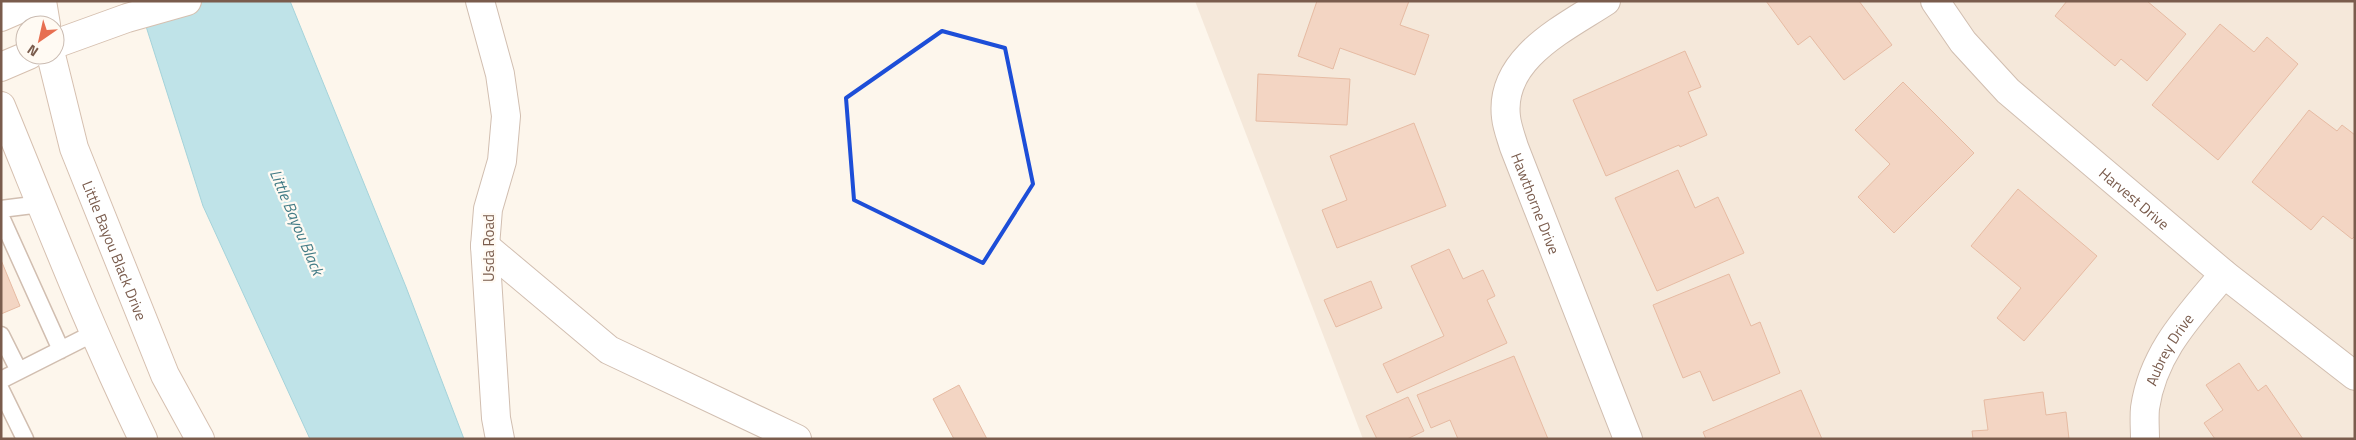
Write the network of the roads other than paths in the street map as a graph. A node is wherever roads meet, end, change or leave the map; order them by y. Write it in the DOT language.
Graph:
graph roads {
  1 [pos="38,1"];
  2 [pos="42,1"];
  3 [pos="187,1"];
  4 [pos="480,1"];
  5 [pos="1606,1"];
  6 [pos="1935,1"];
  7 [pos="44,15"];
  8 [pos="1,17"];
  9 [pos="65,40"];
  10 [pos="15,61"];
  11 [pos="53,65"];
  12 [pos="1,67"];
  13 [pos="1,106"];
  14 [pos="42,204"];
  15 [pos="1,209"];
  16 [pos="1,217"];
  17 [pos="485,246"];
  18 [pos="2224,274"];
  19 [pos="94,333"];
  20 [pos="1,335"];
  21 [pos="60,350"];
  22 [pos="19,371"];
  23 [pos="2355,376"];
  24 [pos="1,380"];
  25 [pos="1,390"];
  26 [pos="24,439"];
  27 [pos="143,439"];
  28 [pos="200,439"];
  29 [pos="500,439"];
  30 [pos="798,439"];
  31 [pos="1628,439"];
  32 [pos="2145,439"];
  1 -- 8 [label="street"];
  2 -- 7 [label="street"];
  3 -- 9 [label="street"];
  4 -- 17 [label="street, Usda Road"];
  5 -- 31 [label="street, Hawthorne Drive"];
  6 -- 18 [label="street, Harvest Drive"];
  10 -- 12 [label="street"];
  11 -- 28 [label="street, Little Bayou Black Drive"];
  13 -- 14 [label="street"];
  14 -- 15 [label="lane"];
  14 -- 19 [label="street"];
  16 -- 21 [label="lane"];
  17 -- 29 [label="street, Usda Road"];
  17 -- 30 [label="street"];
  18 -- 23 [label="street, Harvest Drive"];
  18 -- 32 [label="street, Aubrey Drive"];
  19 -- 21 [label="lane"];
  19 -- 27 [label="street"];
  20 -- 22 [label="lane"];
  21 -- 22 [label="lane"];
  22 -- 24 [label="lane"];
  25 -- 26 [label="lane"];
}
